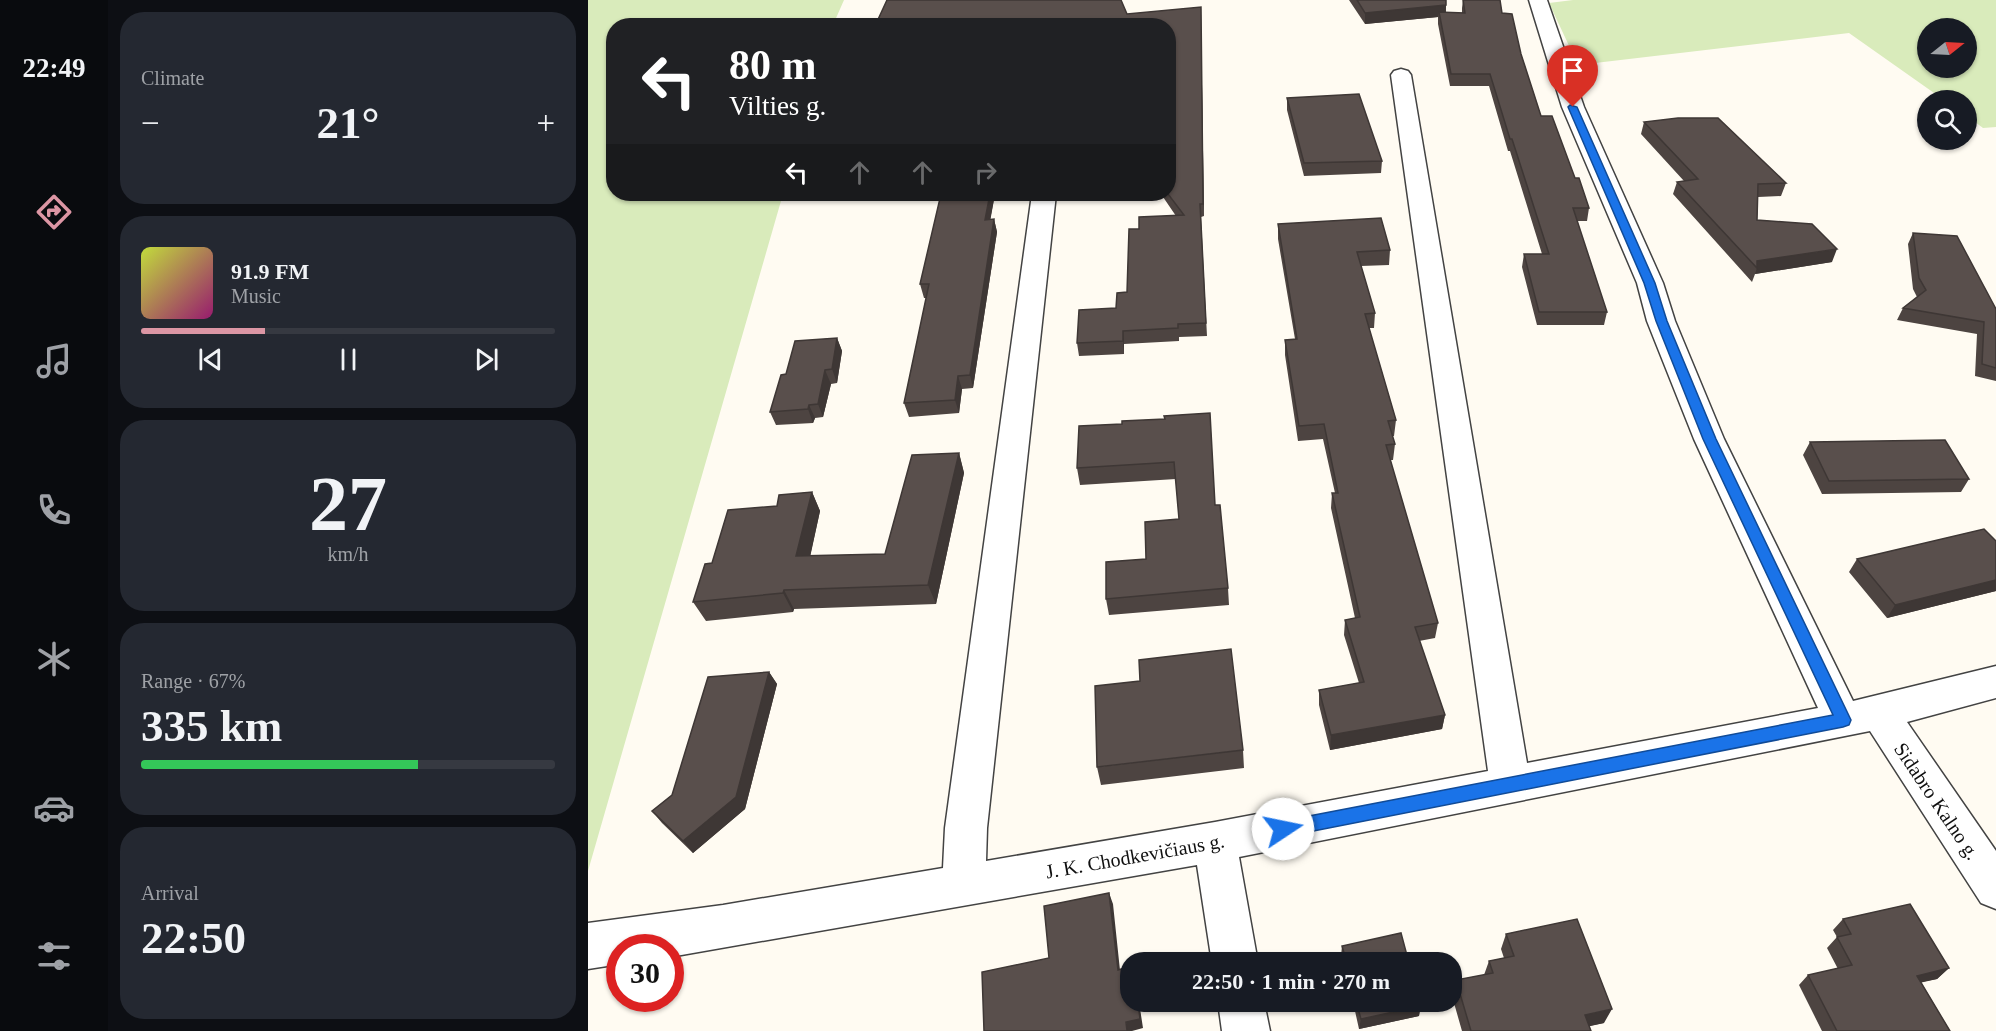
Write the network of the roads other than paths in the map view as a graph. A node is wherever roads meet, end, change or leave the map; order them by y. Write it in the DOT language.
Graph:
graph roads {
  1 [pos="1538,0"];
  2 [pos="1401,75"];
  3 [pos="1043,201"];
  4 [pos="1996,682"];
  5 [pos="1861,717"];
  6 [pos="1510,785"];
  7 [pos="1215,843"];
  8 [pos="963,886"];
  9 [pos="1996,888"];
  10 [pos="588,946"];
  11 [pos="1233,952"];
  12 [pos="1243,1012"];
  13 [pos="1246,1031"];
  1 -- 5 [label="street, Sidabro Kalno g."];
  2 -- 6 [label="street"];
  3 -- 8 [label="street"];
  4 -- 5 [label="street, J. K. Chodkevičiaus g."];
  5 -- 6 [label="street, J. K. Chodkevičiaus g."];
  5 -- 9 [label="street, Sidabro Kalno g."];
  6 -- 7 [label="street, J. K. Chodkevičiaus g."];
  7 -- 8 [label="street, J. K. Chodkevičiaus g."];
  7 -- 11 [label="street"];
  8 -- 10 [label="street, J. K. Chodkevičiaus g."];
  12 -- 13 [label="street"];
}
